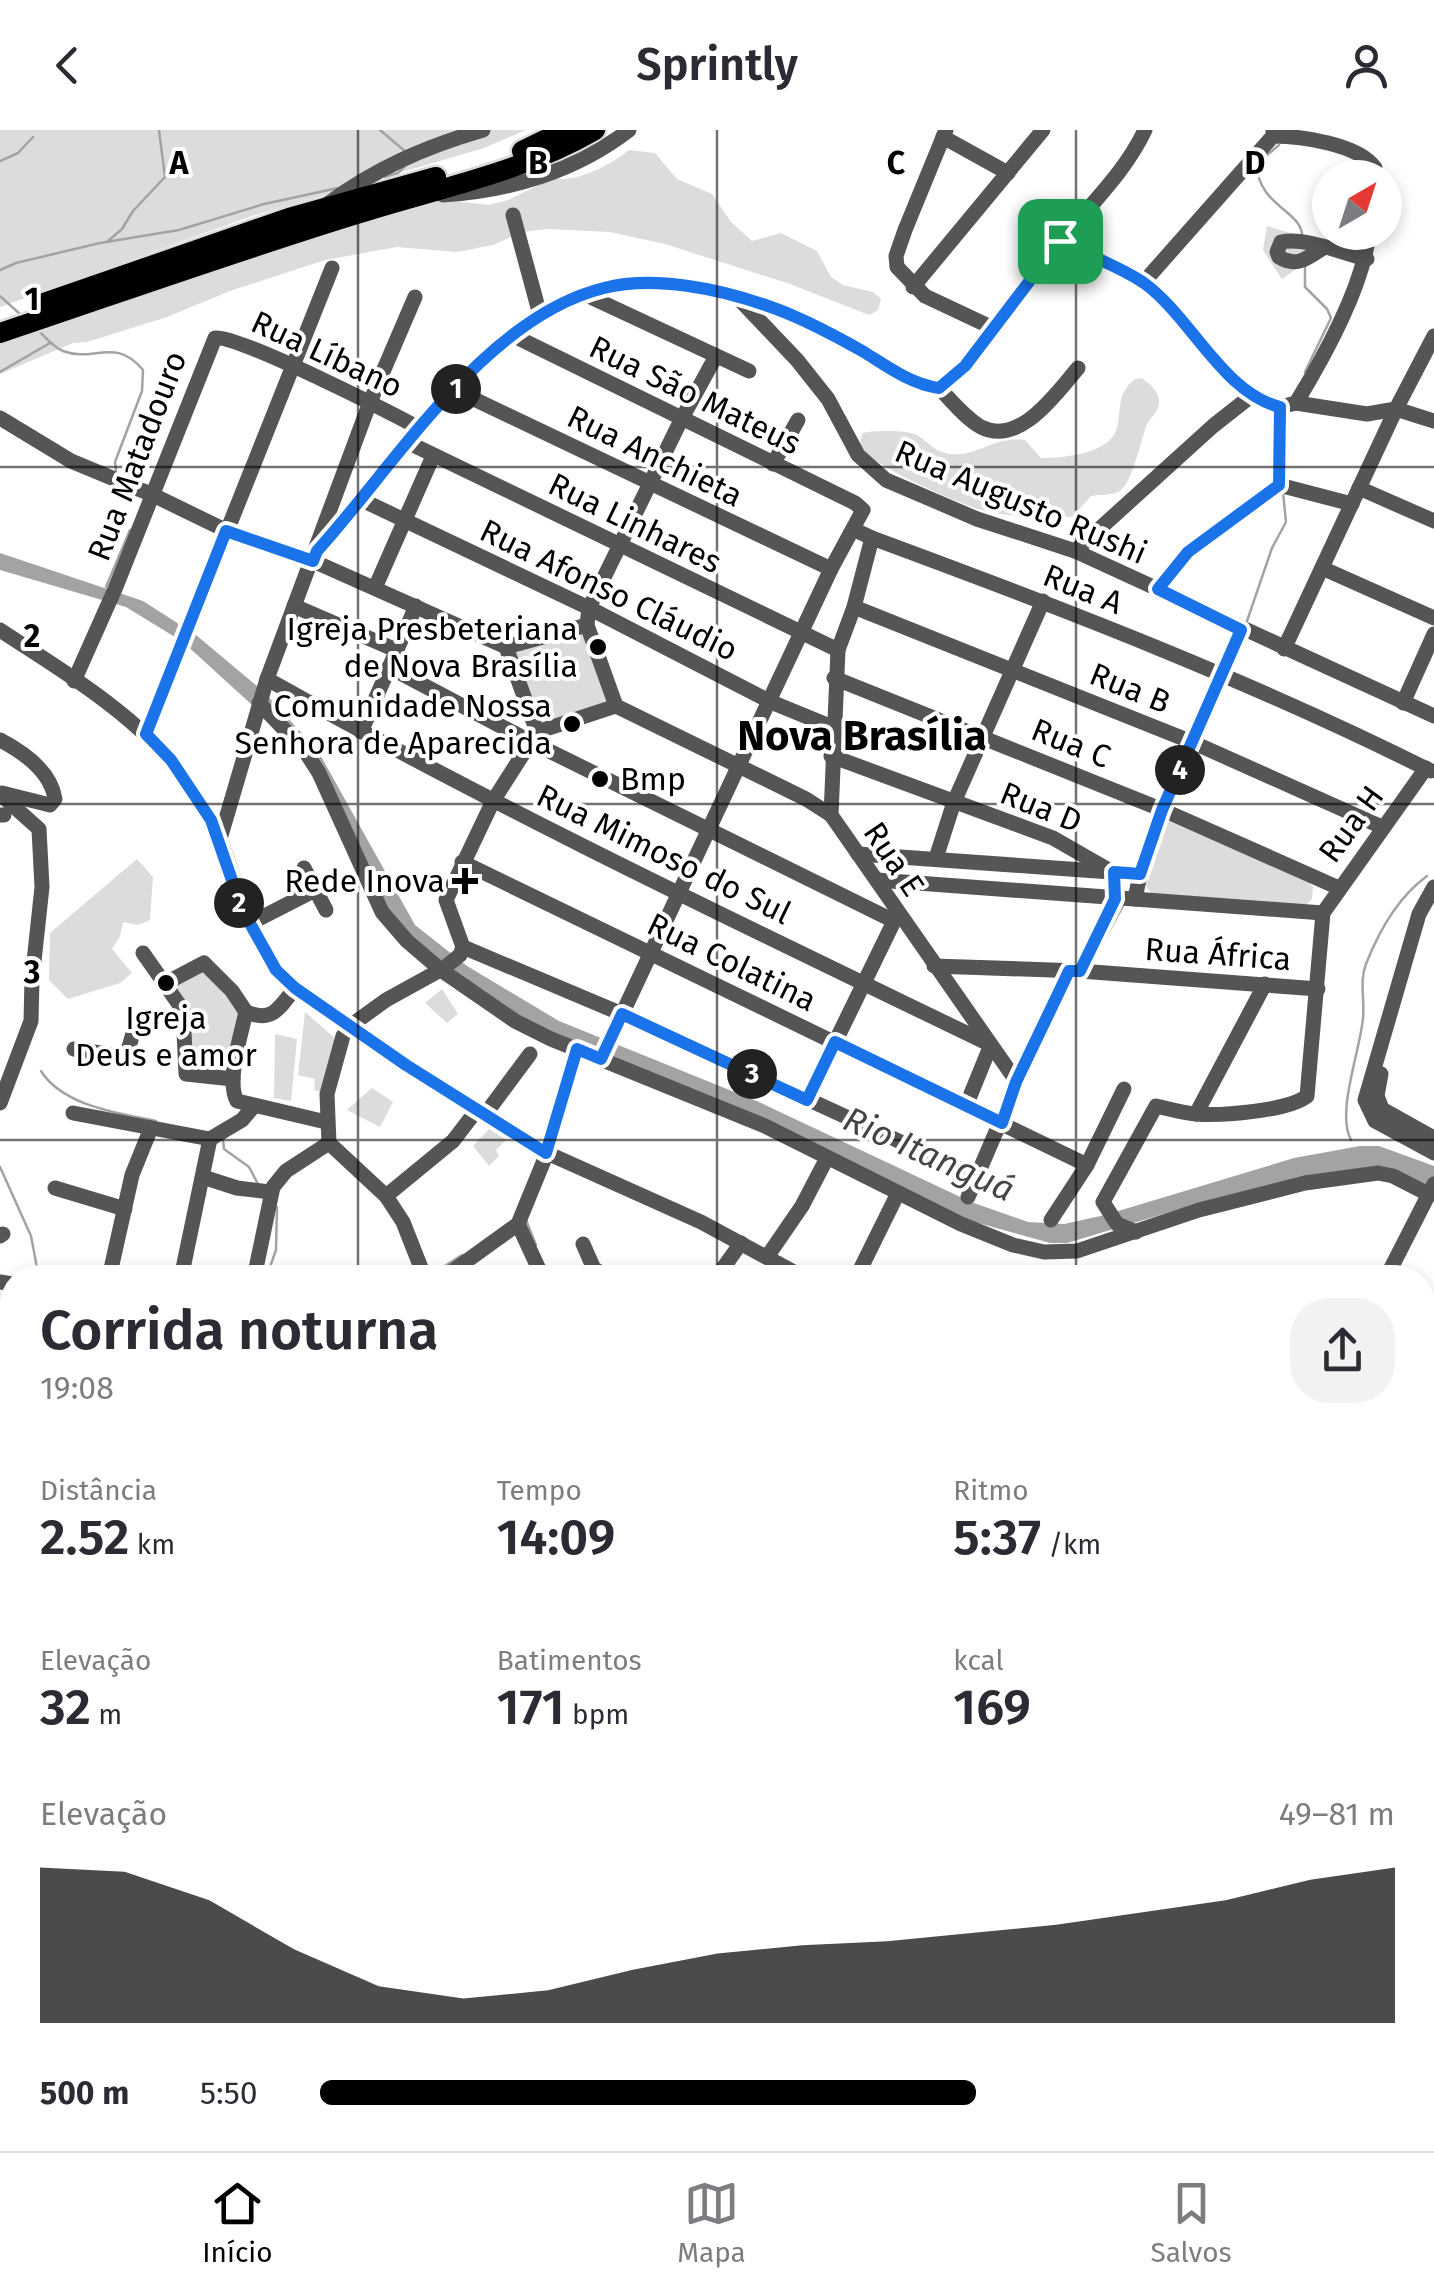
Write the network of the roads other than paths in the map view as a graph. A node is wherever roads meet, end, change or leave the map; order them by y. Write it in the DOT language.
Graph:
graph roads {
  1 [pos="483,130"];
  2 [pos="564,130"];
  3 [pos="595,130"];
  4 [pos="630,130"];
  5 [pos="1043,130"];
  6 [pos="1145,130"];
  7 [pos="1273,133"];
  8 [pos="944,134"];
  9 [pos="1368,160"];
  10 [pos="1008,173"];
  11 [pos="413,197"];
  12 [pos="320,209"];
  13 [pos="513,216"];
  14 [pos="1060,241"];
  15 [pos="1331,250"];
  16 [pos="1367,250"];
  17 [pos="1366,259"];
  18 [pos="332,268"];
  19 [pos="1142,282"];
  20 [pos="913,287"];
  21 [pos="584,294"];
  22 [pos="414,296"];
  23 [pos="738,298"];
  24 [pos="540,315"];
  25 [pos="0,318"];
  26 [pos="993,328"];
  27 [pos="0,332"];
  28 [pos="512,336"];
  29 [pos="1434,336"];
  30 [pos="211,344"];
  31 [pos="716,356"];
  32 [pos="293,367"];
  33 [pos="1078,368"];
  34 [pos="748,371"];
  35 [pos="939,388"];
  36 [pos="456,390"];
  37 [pos="1251,396"];
  38 [pos="370,402"];
  39 [pos="1288,405"];
  40 [pos="1396,408"];
  41 [pos="0,418"];
  42 [pos="680,420"];
  43 [pos="798,420"];
  44 [pos="1434,421"];
  45 [pos="421,429"];
  46 [pos="410,443"];
  47 [pos="434,456"];
  48 [pos="772,464"];
  49 [pos="651,483"];
  50 [pos="1279,485"];
  51 [pos="1359,488"];
  52 [pos="153,495"];
  53 [pos="362,500"];
  54 [pos="1352,504"];
  55 [pos="404,520"];
  56 [pos="1434,520"];
  57 [pos="855,530"];
  58 [pos="226,531"];
  59 [pos="872,538"];
  60 [pos="620,546"];
  61 [pos="1074,551"];
  62 [pos="315,556"];
  63 [pos="1322,568"];
  64 [pos="832,569"];
  65 [pos="375,588"];
  66 [pos="1158,589"];
  67 [pos="1043,602"];
  68 [pos="294,606"];
  69 [pos="416,606"];
  70 [pos="588,608"];
  71 [pos="854,608"];
  72 [pos="1434,618"];
  73 [pos="587,626"];
  74 [pos="0,630"];
  75 [pos="1241,630"];
  76 [pos="802,634"];
  77 [pos="1434,634"];
  78 [pos="506,647"];
  79 [pos="396,650"];
  80 [pos="838,650"];
  81 [pos="1284,650"];
  82 [pos="389,667"];
  83 [pos="1012,670"];
  84 [pos="1221,675"];
  85 [pos="834,678"];
  86 [pos="267,679"];
  87 [pos="74,681"];
  88 [pos="771,702"];
  89 [pos="259,703"];
  90 [pos="1403,703"];
  91 [pos="616,706"];
  92 [pos="1434,716"];
  93 [pos="832,728"];
  94 [pos="360,732"];
  95 [pos="146,734"];
  96 [pos="534,737"];
  97 [pos="985,737"];
  98 [pos="0,740"];
  99 [pos="1192,742"];
  100 [pos="831,756"];
  101 [pos="740,766"];
  102 [pos="1430,770"];
  103 [pos="0,794"];
  104 [pos="493,801"];
  105 [pos="954,802"];
  106 [pos="1162,810"];
  107 [pos="831,815"];
  108 [pos="1382,827"];
  109 [pos="710,828"];
  110 [pos="220,838"];
  111 [pos="858,854"];
  112 [pos="936,858"];
  113 [pos="462,862"];
  114 [pos="304,868"];
  115 [pos="1114,872"];
  116 [pos="1140,874"];
  117 [pos="877,880"];
  118 [pos="1434,886"];
  119 [pos="1339,888"];
  120 [pos="315,890"];
  121 [pos="680,894"];
  122 [pos="1115,899"];
  123 [pos="1135,900"];
  124 [pos="326,910"];
  125 [pos="1434,911"];
  126 [pos="1323,913"];
  127 [pos="896,917"];
  128 [pos="249,924"];
  129 [pos="1414,932"];
  130 [pos="143,954"];
  131 [pos="651,954"];
  132 [pos="451,962"];
  133 [pos="934,966"];
  134 [pos="1074,971"];
  135 [pos="166,983"];
  136 [pos="864,983"];
  137 [pos="1265,984"];
  138 [pos="295,988"];
  139 [pos="1318,990"];
  140 [pos="1393,1008"];
  141 [pos="246,1012"];
  142 [pos="622,1014"];
  143 [pos="185,1018"];
  144 [pos="350,1026"];
  145 [pos="835,1042"];
  146 [pos="989,1045"];
  147 [pos="74,1049"];
  148 [pos="577,1049"];
  149 [pos="604,1052"];
  150 [pos="530,1054"];
  151 [pos="233,1079"];
  152 [pos="1016,1082"];
  153 [pos="1124,1089"];
  154 [pos="807,1100"];
  155 [pos="0,1104"];
  156 [pos="254,1106"];
  157 [pos="966,1106"];
  158 [pos="73,1113"];
  159 [pos="480,1113"];
  160 [pos="1196,1114"];
  161 [pos="326,1122"];
  162 [pos="1002,1123"];
  163 [pos="151,1128"];
  164 [pos="1434,1138"];
  165 [pos="210,1139"];
  166 [pos="329,1143"];
  167 [pos="546,1153"];
  168 [pos="1434,1153"];
  169 [pos="828,1158"];
  170 [pos="1086,1165"];
  171 [pos="203,1177"];
  172 [pos="977,1177"];
  173 [pos="55,1188"];
  174 [pos="1432,1189"];
  175 [pos="270,1192"];
  176 [pos="898,1194"];
  177 [pos="386,1196"];
  178 [pos="968,1197"];
  179 [pos="125,1209"];
  180 [pos="1051,1220"];
  181 [pos="518,1224"];
  182 [pos="1136,1232"];
  183 [pos="742,1243"];
  184 [pos="583,1244"];
  185 [pos="767,1257"];
  186 [pos="113,1265"];
  187 [pos="184,1265"];
  188 [pos="256,1265"];
  189 [pos="420,1265"];
  190 [pos="461,1265"];
  191 [pos="537,1265"];
  192 [pos="592,1265"];
  193 [pos="726,1265"];
  194 [pos="781,1265"];
  195 [pos="862,1265"];
  196 [pos="1393,1265"];
  1 -- 12 [label="street"];
  2 -- 12 [label="highway"];
  3 -- 11 [label="highway"];
  4 -- 11 [label="street"];
  5 -- 10 [label="street"];
  6 -- 14 [label="street"];
  7 -- 9 [label="street"];
  7 -- 19 [label="street"];
  8 -- 10 [label="street"];
  8 -- 20 [label="street"];
  10 -- 20 [label="street"];
  11 -- 27 [label="highway"];
  12 -- 25 [label="highway"];
  13 -- 24 [label="street"];
  14 -- 19 [label="street"];
  14 -- 26 [label="street"];
  15 -- 17 [label="street"];
  16 -- 17 [label="street"];
  17 -- 39 [label="street"];
  18 -- 32 [label="street"];
  19 -- 37 [label="street"];
  20 -- 26 [label="street"];
  21 -- 23 [label="street"];
  21 -- 24 [label="street"];
  21 -- 31 [label="street"];
  22 -- 38 [label="street"];
  23 -- 35 [label="street"];
  23 -- 61 [label="street, Rua Augusto Rushi"];
  24 -- 28 [label="street"];
  26 -- 35 [label="street"];
  28 -- 36 [label="street"];
  28 -- 42 [label="street, Rua São Mateus"];
  29 -- 40 [label="street"];
  30 -- 32 [label="street, Rua Líbano"];
  30 -- 52 [label="street, Rua Matadouro"];
  31 -- 34 [label="street"];
  31 -- 42 [label="street"];
  32 -- 38 [label="street, Rua Líbano"];
  32 -- 58 [label="street"];
  33 -- 35 [label="street"];
  36 -- 45 [label="street"];
  36 -- 49 [label="street, Rua Anchieta"];
  37 -- 39 [label="street"];
  37 -- 61 [label="street"];
  38 -- 45 [label="street, Rua Líbano"];
  38 -- 62 [label="street"];
  39 -- 40 [label="street"];
  39 -- 50 [label="street"];
  40 -- 44 [label="street"];
  40 -- 51 [label="street"];
  41 -- 52 [label="street"];
  42 -- 48 [label="street, Rua São Mateus"];
  42 -- 49 [label="street"];
  43 -- 48 [label="street"];
  45 -- 46 [label="street"];
  46 -- 47 [label="street, Rua Linhares"];
  46 -- 53 [label="street"];
  47 -- 55 [label="street"];
  47 -- 60 [label="street, Rua Linhares"];
  48 -- 57 [label="street, Rua São Mateus"];
  49 -- 60 [label="street"];
  49 -- 64 [label="street, Rua Anchieta"];
  50 -- 54 [label="street"];
  50 -- 66 [label="street"];
  51 -- 54 [label="street"];
  51 -- 56 [label="street"];
  52 -- 58 [label="street"];
  52 -- 87 [label="street, Rua Matadouro"];
  53 -- 55 [label="street, Rua Afonso Cláudio"];
  53 -- 62 [label="street"];
  54 -- 63 [label="street"];
  55 -- 65 [label="street"];
  55 -- 70 [label="street, Rua Afonso Cláudio"];
  57 -- 59 [label="street"];
  57 -- 64 [label="street"];
  58 -- 62 [label="street"];
  58 -- 95 [label="street"];
  59 -- 67 [label="street, Rua A"];
  59 -- 71 [label="street, Rua E"];
  60 -- 70 [label="street"];
  60 -- 76 [label="street, Rua Linhares"];
  61 -- 66 [label="street, Rua Augusto Rushi"];
  62 -- 65 [label="street"];
  62 -- 68 [label="street"];
  63 -- 72 [label="street"];
  63 -- 81 [label="street"];
  64 -- 76 [label="street"];
  65 -- 69 [label="street"];
  66 -- 75 [label="street, Rua Augusto Rushi"];
  67 -- 83 [label="street"];
  67 -- 84 [label="street, Rua A"];
  68 -- 79 [label="street"];
  68 -- 86 [label="street"];
  69 -- 78 [label="street"];
  69 -- 79 [label="street"];
  70 -- 73 [label="street"];
  70 -- 88 [label="street, Rua Afonso Cláudio"];
  71 -- 80 [label="street, Rua E"];
  71 -- 83 [label="street, Rua B"];
  73 -- 78 [label="street"];
  73 -- 91 [label="street"];
  74 -- 87 [label="street"];
  75 -- 81 [label="street, Rua Augusto Rushi"];
  75 -- 84 [label="street"];
  76 -- 80 [label="street, Rua Linhares"];
  76 -- 88 [label="street"];
  77 -- 90 [label="street"];
  78 -- 96 [label="street"];
  79 -- 82 [label="street"];
  80 -- 85 [label="street, Rua E"];
  81 -- 90 [label="street, Rua Augusto Rushi"];
  82 -- 94 [label="street"];
  82 -- 96 [label="street"];
  83 -- 97 [label="street"];
  83 -- 99 [label="street, Rua B"];
  84 -- 99 [label="street"];
  84 -- 102 [label="street, Rua A"];
  85 -- 93 [label="street, Rua E"];
  85 -- 97 [label="street, Rua C"];
  86 -- 89 [label="street"];
  86 -- 94 [label="street, Rua Mimoso do Sul"];
  87 -- 95 [label="street"];
  88 -- 93 [label="street, Rua Afonso Cláudio"];
  88 -- 101 [label="street"];
  89 -- 110 [label="street"];
  89 -- 132 [label="street"];
  90 -- 92 [label="street, Rua Augusto Rushi"];
  91 -- 96 [label="street"];
  91 -- 101 [label="street"];
  93 -- 100 [label="street, Rua E"];
  94 -- 104 [label="street, Rua Mimoso do Sul"];
  95 -- 110 [label="street"];
  96 -- 104 [label="street"];
  96 -- 109 [label="street"];
  97 -- 105 [label="street"];
  97 -- 106 [label="street, Rua C"];
  98 -- 103 [label="street"];
  99 -- 106 [label="street"];
  99 -- 108 [label="street, Rua B"];
  100 -- 105 [label="street, Rua D"];
  100 -- 107 [label="street, Rua E"];
  101 -- 107 [label="street"];
  101 -- 109 [label="street"];
  102 -- 108 [label="street, Rua H"];
  103 -- 155 [label="street"];
  104 -- 113 [label="street"];
  104 -- 121 [label="street, Rua Mimoso do Sul"];
  105 -- 112 [label="street"];
  105 -- 115 [label="street, Rua D"];
  106 -- 116 [label="street"];
  106 -- 119 [label="street, Rua C"];
  107 -- 111 [label="street, Rua E"];
  108 -- 119 [label="street, Rua H"];
  109 -- 121 [label="street"];
  109 -- 127 [label="street"];
  110 -- 128 [label="street"];
  111 -- 112 [label="street"];
  111 -- 117 [label="street, Rua E"];
  112 -- 115 [label="street"];
  113 -- 131 [label="street, Rua Colatina"];
  113 -- 132 [label="street"];
  114 -- 120 [label="street"];
  115 -- 116 [label="street"];
  115 -- 122 [label="street"];
  116 -- 123 [label="street"];
  117 -- 122 [label="street"];
  117 -- 127 [label="street, Rua E"];
  118 -- 129 [label="street"];
  119 -- 126 [label="street, Rua H"];
  120 -- 124 [label="street"];
  120 -- 128 [label="street"];
  121 -- 131 [label="street"];
  121 -- 136 [label="street, Rua Mimoso do Sul"];
  122 -- 123 [label="street"];
  122 -- 134 [label="street"];
  123 -- 126 [label="street"];
  125 -- 129 [label="street"];
  126 -- 139 [label="street"];
  127 -- 133 [label="street, Rua E"];
  127 -- 136 [label="street"];
  128 -- 138 [label="street"];
  129 -- 140 [label="street"];
  130 -- 135 [label="street"];
  131 -- 142 [label="street"];
  131 -- 145 [label="street, Rua Colatina"];
  132 -- 142 [label="street"];
  132 -- 144 [label="street"];
  132 -- 148 [label="street"];
  133 -- 134 [label="street, Rua África"];
  133 -- 146 [label="street, Rua E"];
  134 -- 137 [label="street, Rua África"];
  134 -- 152 [label="street"];
  135 -- 141 [label="street"];
  135 -- 143 [label="street"];
  136 -- 145 [label="street"];
  136 -- 146 [label="street, Rua Mimoso do Sul"];
  137 -- 139 [label="street, Rua África"];
  137 -- 160 [label="street"];
  138 -- 141 [label="street"];
  138 -- 144 [label="street"];
  139 -- 160 [label="street"];
  140 -- 164 [label="street"];
  140 -- 168 [label="street"];
  141 -- 151 [label="street"];
  142 -- 149 [label="street"];
  142 -- 154 [label="street"];
  143 -- 147 [label="street"];
  143 -- 151 [label="street"];
  144 -- 159 [label="street"];
  144 -- 161 [label="street"];
  145 -- 154 [label="street"];
  145 -- 157 [label="street, Rua Colatina"];
  146 -- 152 [label="street, Rua E"];
  146 -- 157 [label="street"];
  148 -- 149 [label="street"];
  148 -- 167 [label="street"];
  149 -- 169 [label="street"];
  150 -- 159 [label="street"];
  151 -- 156 [label="street"];
  152 -- 162 [label="street"];
  153 -- 170 [label="street"];
  154 -- 172 [label="street"];
  156 -- 161 [label="street"];
  156 -- 165 [label="street"];
  157 -- 162 [label="street, Rua Colatina"];
  158 -- 163 [label="street"];
  159 -- 167 [label="street"];
  159 -- 177 [label="street"];
  160 -- 182 [label="street"];
  161 -- 166 [label="street"];
  162 -- 170 [label="street, Rua Colatina"];
  162 -- 172 [label="street"];
  163 -- 165 [label="street"];
  163 -- 179 [label="street"];
  165 -- 171 [label="street"];
  166 -- 175 [label="street"];
  166 -- 177 [label="street"];
  167 -- 181 [label="street"];
  167 -- 183 [label="street"];
  169 -- 176 [label="street"];
  169 -- 185 [label="street"];
  170 -- 180 [label="street"];
  171 -- 175 [label="street"];
  171 -- 187 [label="street"];
  172 -- 178 [label="street"];
  173 -- 179 [label="street"];
  174 -- 182 [label="street"];
  174 -- 196 [label="street"];
  175 -- 188 [label="street"];
  176 -- 182 [label="street"];
  176 -- 195 [label="street"];
  177 -- 189 [label="street"];
  179 -- 186 [label="street"];
  181 -- 190 [label="street"];
  181 -- 191 [label="street"];
  183 -- 185 [label="street"];
  183 -- 193 [label="street"];
  184 -- 192 [label="street"];
  185 -- 194 [label="street"];
}
